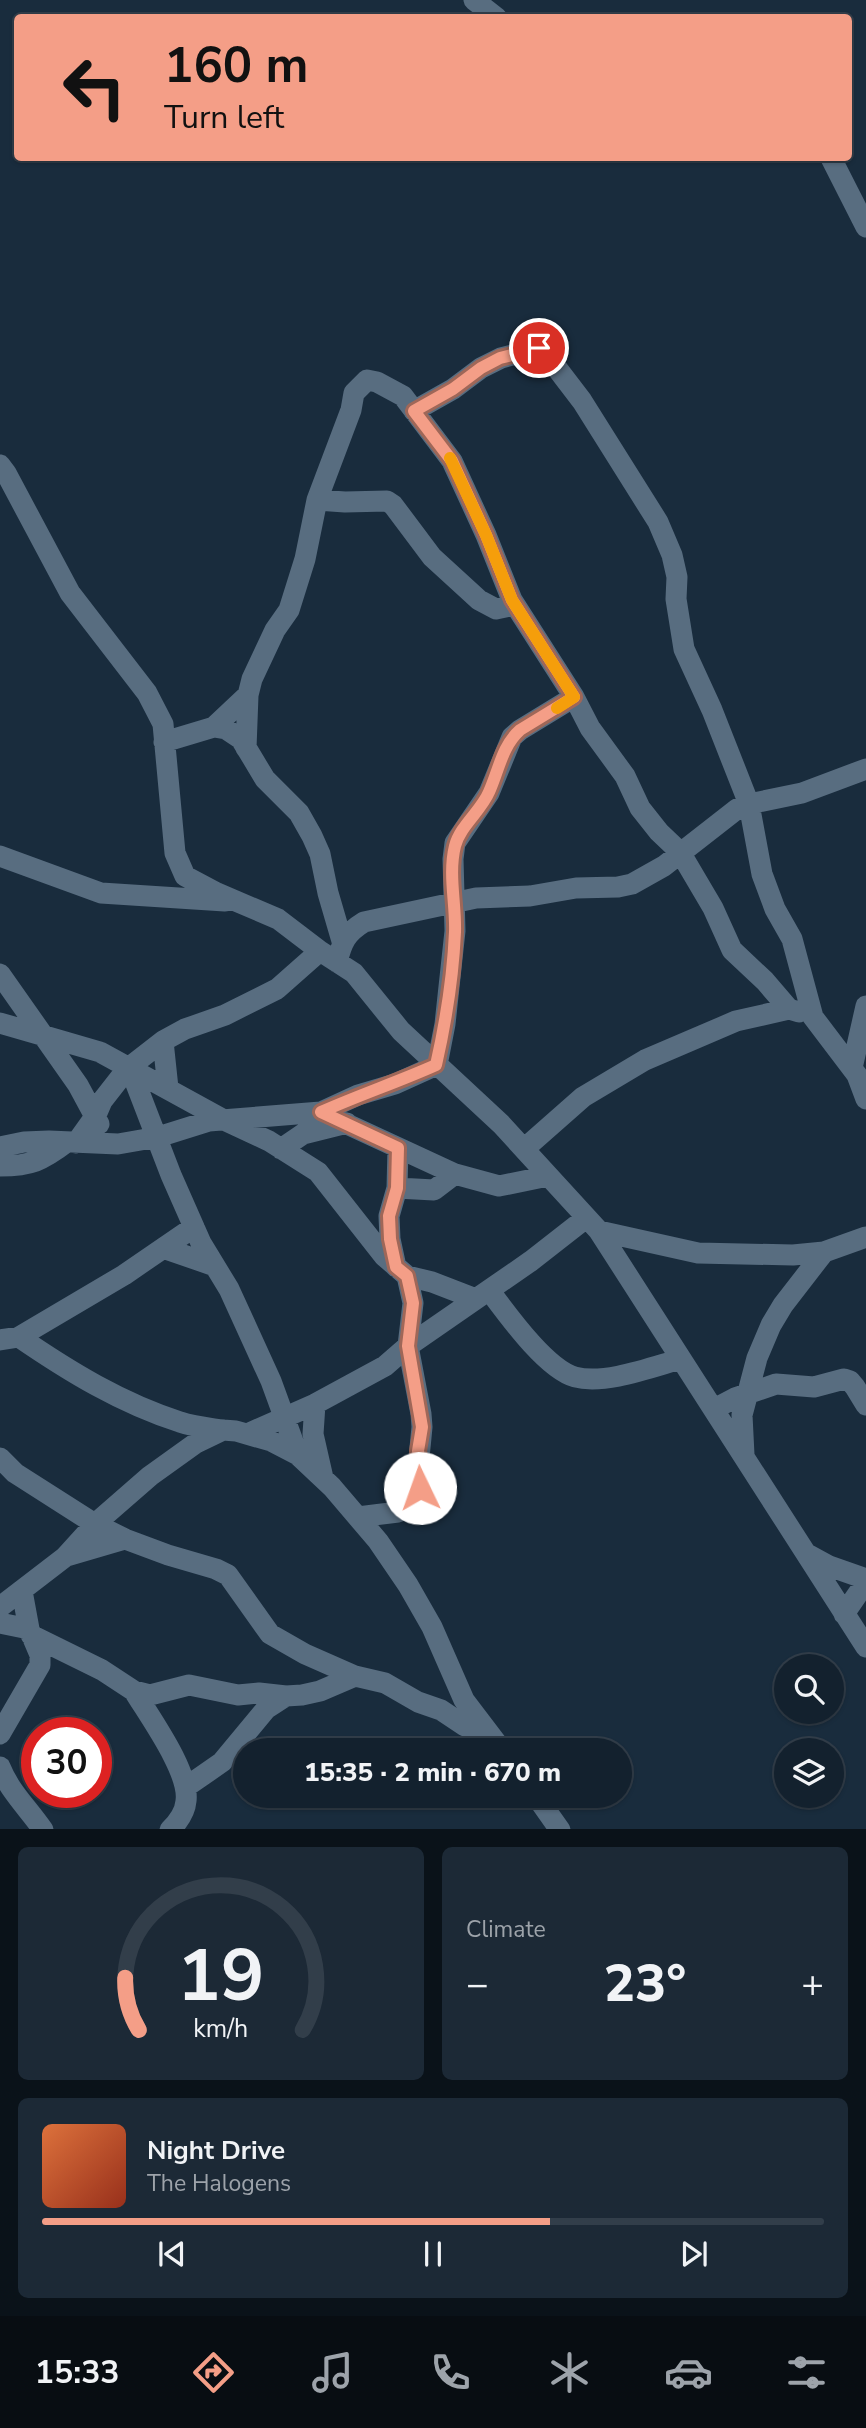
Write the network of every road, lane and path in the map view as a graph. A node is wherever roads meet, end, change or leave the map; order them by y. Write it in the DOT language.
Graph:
graph roads {
  1 [pos="474,0"];
  2 [pos="492,14"];
  3 [pos="832,161"];
  4 [pos="866,228"];
  5 [pos="414,411"];
  6 [pos="0,465"];
  7 [pos="317,500"];
  8 [pos="515,606"];
  9 [pos="248,695"];
  10 [pos="574,697"];
  11 [pos="214,727"];
  12 [pos="164,742"];
  13 [pos="246,748"];
  14 [pos="866,769"];
  15 [pos="749,804"];
  16 [pos="0,856"];
  17 [pos="672,859"];
  18 [pos="241,903"];
  19 [pos="454,904"];
  20 [pos="333,952"];
  21 [pos="0,974"];
  22 [pos="866,1006"];
  23 [pos="799,1008"];
  24 [pos="0,1023"];
  25 [pos="823,1030"];
  26 [pos="45,1037"];
  27 [pos="857,1043"];
  28 [pos="160,1044"];
  29 [pos="100,1052"];
  30 [pos="436,1065"];
  31 [pos="852,1068"];
  32 [pos="129,1070"];
  33 [pos="168,1088"];
  34 [pos="866,1099"];
  35 [pos="321,1112"];
  36 [pos="96,1115"];
  37 [pos="274,1117"];
  38 [pos="224,1120"];
  39 [pos="347,1123"];
  40 [pos="158,1137"];
  41 [pos="71,1142"];
  42 [pos="106,1145"];
  43 [pos="275,1145"];
  44 [pos="0,1147"];
  45 [pos="398,1148"];
  46 [pos="524,1149"];
  47 [pos="0,1166"];
  48 [pos="455,1174"];
  49 [pos="548,1176"];
  50 [pos="397,1188"];
  51 [pos="389,1216"];
  52 [pos="592,1224"];
  53 [pos="194,1227"];
  54 [pos="364,1230"];
  55 [pos="866,1237"];
  56 [pos="163,1248"];
  57 [pos="833,1249"];
  58 [pos="866,1257"];
  59 [pos="215,1266"];
  60 [pos="401,1271"];
  61 [pos="483,1294"];
  62 [pos="9,1338"];
  63 [pos="408,1346"];
  64 [pos="681,1359"];
  65 [pos="746,1394"];
  66 [pos="315,1404"];
  67 [pos="866,1405"];
  68 [pos="714,1409"];
  69 [pos="284,1417"];
  70 [pos="223,1430"];
  71 [pos="247,1434"];
  72 [pos="298,1455"];
  73 [pos="744,1456"];
  74 [pos="5,1469"];
  75 [pos="323,1478"];
  76 [pos="358,1517"];
  77 [pos="95,1524"];
  78 [pos="125,1539"];
  79 [pos="805,1553"];
  80 [pos="65,1557"];
  81 [pos="845,1572"];
  82 [pos="866,1581"];
  83 [pos="826,1586"];
  84 [pos="22,1591"];
  85 [pos="0,1606"];
  86 [pos="844,1614"];
  87 [pos="0,1623"];
  88 [pos="30,1632"];
  89 [pos="866,1647"];
  90 [pos="355,1675"];
  91 [pos="457,1685"];
  92 [pos="134,1691"];
  93 [pos="262,1701"];
  94 [pos="462,1720"];
  95 [pos="0,1734"];
  96 [pos="485,1738"];
  97 [pos="0,1767"];
  98 [pos="186,1787"];
  99 [pos="537,1808"];
  100 [pos="545,1808"];
  101 [pos="43,1829"];
  102 [pos="170,1829"];
  103 [pos="538,1829"];
  104 [pos="559,1829"];
  1 -- 2 [label="street"];
  3 -- 4 [label="street"];
  5 -- 7 [label="street"];
  5 -- 8 [label="street"];
  5 -- 15 [label="street"];
  6 -- 12 [label="street"];
  7 -- 8 [label="street"];
  7 -- 9 [label="street"];
  8 -- 10 [label="street"];
  9 -- 11 [label="street"];
  9 -- 13 [label="street"];
  10 -- 17 [label="street"];
  10 -- 19 [label="street"];
  11 -- 12 [label="street"];
  11 -- 13 [label="street"];
  12 -- 18 [label="street"];
  13 -- 20 [label="street"];
  14 -- 15 [label="street"];
  15 -- 17 [label="street"];
  15 -- 23 [label="street"];
  16 -- 18 [label="street"];
  17 -- 19 [label="street"];
  17 -- 23 [label="street"];
  18 -- 20 [label="street"];
  19 -- 20 [label="street"];
  19 -- 30 [label="street"];
  20 -- 28 [label="street"];
  20 -- 30 [label="street"];
  21 -- 26 [label="street"];
  22 -- 27 [label="street"];
  23 -- 25 [label="street"];
  23 -- 46 [label="street"];
  24 -- 26 [label="street"];
  25 -- 27 [label="street"];
  25 -- 31 [label="street"];
  26 -- 29 [label="street"];
  26 -- 36 [label="street"];
  27 -- 31 [label="street"];
  28 -- 29 [label="street"];
  28 -- 32 [label="street"];
  28 -- 33 [label="street"];
  29 -- 32 [label="street"];
  30 -- 35 [label="street"];
  30 -- 46 [label="street"];
  31 -- 34 [label="street"];
  32 -- 33 [label="street"];
  32 -- 36 [label="street"];
  32 -- 40 [label="street"];
  33 -- 38 [label="street"];
  35 -- 37 [label="street"];
  35 -- 39 [label="street"];
  36 -- 41 [label="street"];
  36 -- 42 [label="street"];
  37 -- 38 [label="street"];
  37 -- 43 [label="street"];
  38 -- 40 [label="street"];
  38 -- 43 [label="street"];
  39 -- 43 [label="street"];
  39 -- 45 [label="street"];
  40 -- 42 [label="street"];
  40 -- 53 [label="street"];
  41 -- 42 [label="street"];
  41 -- 44 [label="street"];
  41 -- 47 [label="street"];
  43 -- 54 [label="street"];
  45 -- 48 [label="street"];
  45 -- 50 [label="street"];
  46 -- 49 [label="street"];
  48 -- 49 [label="street"];
  48 -- 50 [label="street"];
  49 -- 52 [label="street"];
  50 -- 51 [label="street"];
  51 -- 54 [label="street"];
  51 -- 60 [label="street"];
  52 -- 57 [label="street"];
  52 -- 61 [label="street"];
  52 -- 64 [label="street"];
  53 -- 56 [label="street"];
  53 -- 59 [label="street"];
  54 -- 60 [label="street"];
  55 -- 57 [label="street"];
  56 -- 59 [label="street"];
  56 -- 62 [label="street"];
  57 -- 58 [label="street"];
  57 -- 65 [label="street"];
  59 -- 69 [label="street"];
  60 -- 61 [label="street"];
  60 -- 63 [label="street"];
  61 -- 63 [label="street"];
  61 -- 64 [label="street"];
  62 -- 70 [label="street"];
  63 -- 66 [label="street"];
  63 -- 76 [label="street"];
  64 -- 68 [label="street"];
  65 -- 67 [label="street"];
  65 -- 68 [label="street"];
  65 -- 73 [label="street"];
  66 -- 69 [label="street"];
  66 -- 75 [label="street"];
  68 -- 73 [label="street"];
  69 -- 71 [label="street"];
  69 -- 72 [label="street"];
  70 -- 71 [label="street"];
  70 -- 77 [label="street"];
  71 -- 72 [label="street"];
  72 -- 75 [label="street"];
  73 -- 79 [label="street"];
  74 -- 77 [label="street"];
  75 -- 76 [label="street"];
  76 -- 91 [label="street"];
  77 -- 78 [label="street"];
  77 -- 80 [label="street"];
  78 -- 80 [label="street"];
  78 -- 90 [label="street"];
  79 -- 81 [label="street"];
  79 -- 83 [label="street"];
  80 -- 84 [label="street"];
  81 -- 82 [label="street"];
  81 -- 83 [label="street"];
  82 -- 86 [label="street"];
  83 -- 86 [label="street"];
  84 -- 85 [label="street"];
  84 -- 88 [label="street"];
  86 -- 89 [label="street"];
  87 -- 88 [label="street"];
  88 -- 92 [label="street"];
  88 -- 95 [label="street"];
  90 -- 93 [label="street"];
  90 -- 94 [label="street"];
  91 -- 94 [label="street"];
  91 -- 94 [label="street"];
  92 -- 93 [label="street"];
  92 -- 98 [label="street"];
  93 -- 98 [label="street"];
  94 -- 96 [label="street"];
  97 -- 101 [label="street"];
  98 -- 102 [label="street"];
  99 -- 103 [label="street"];
  100 -- 104 [label="street"];
}
